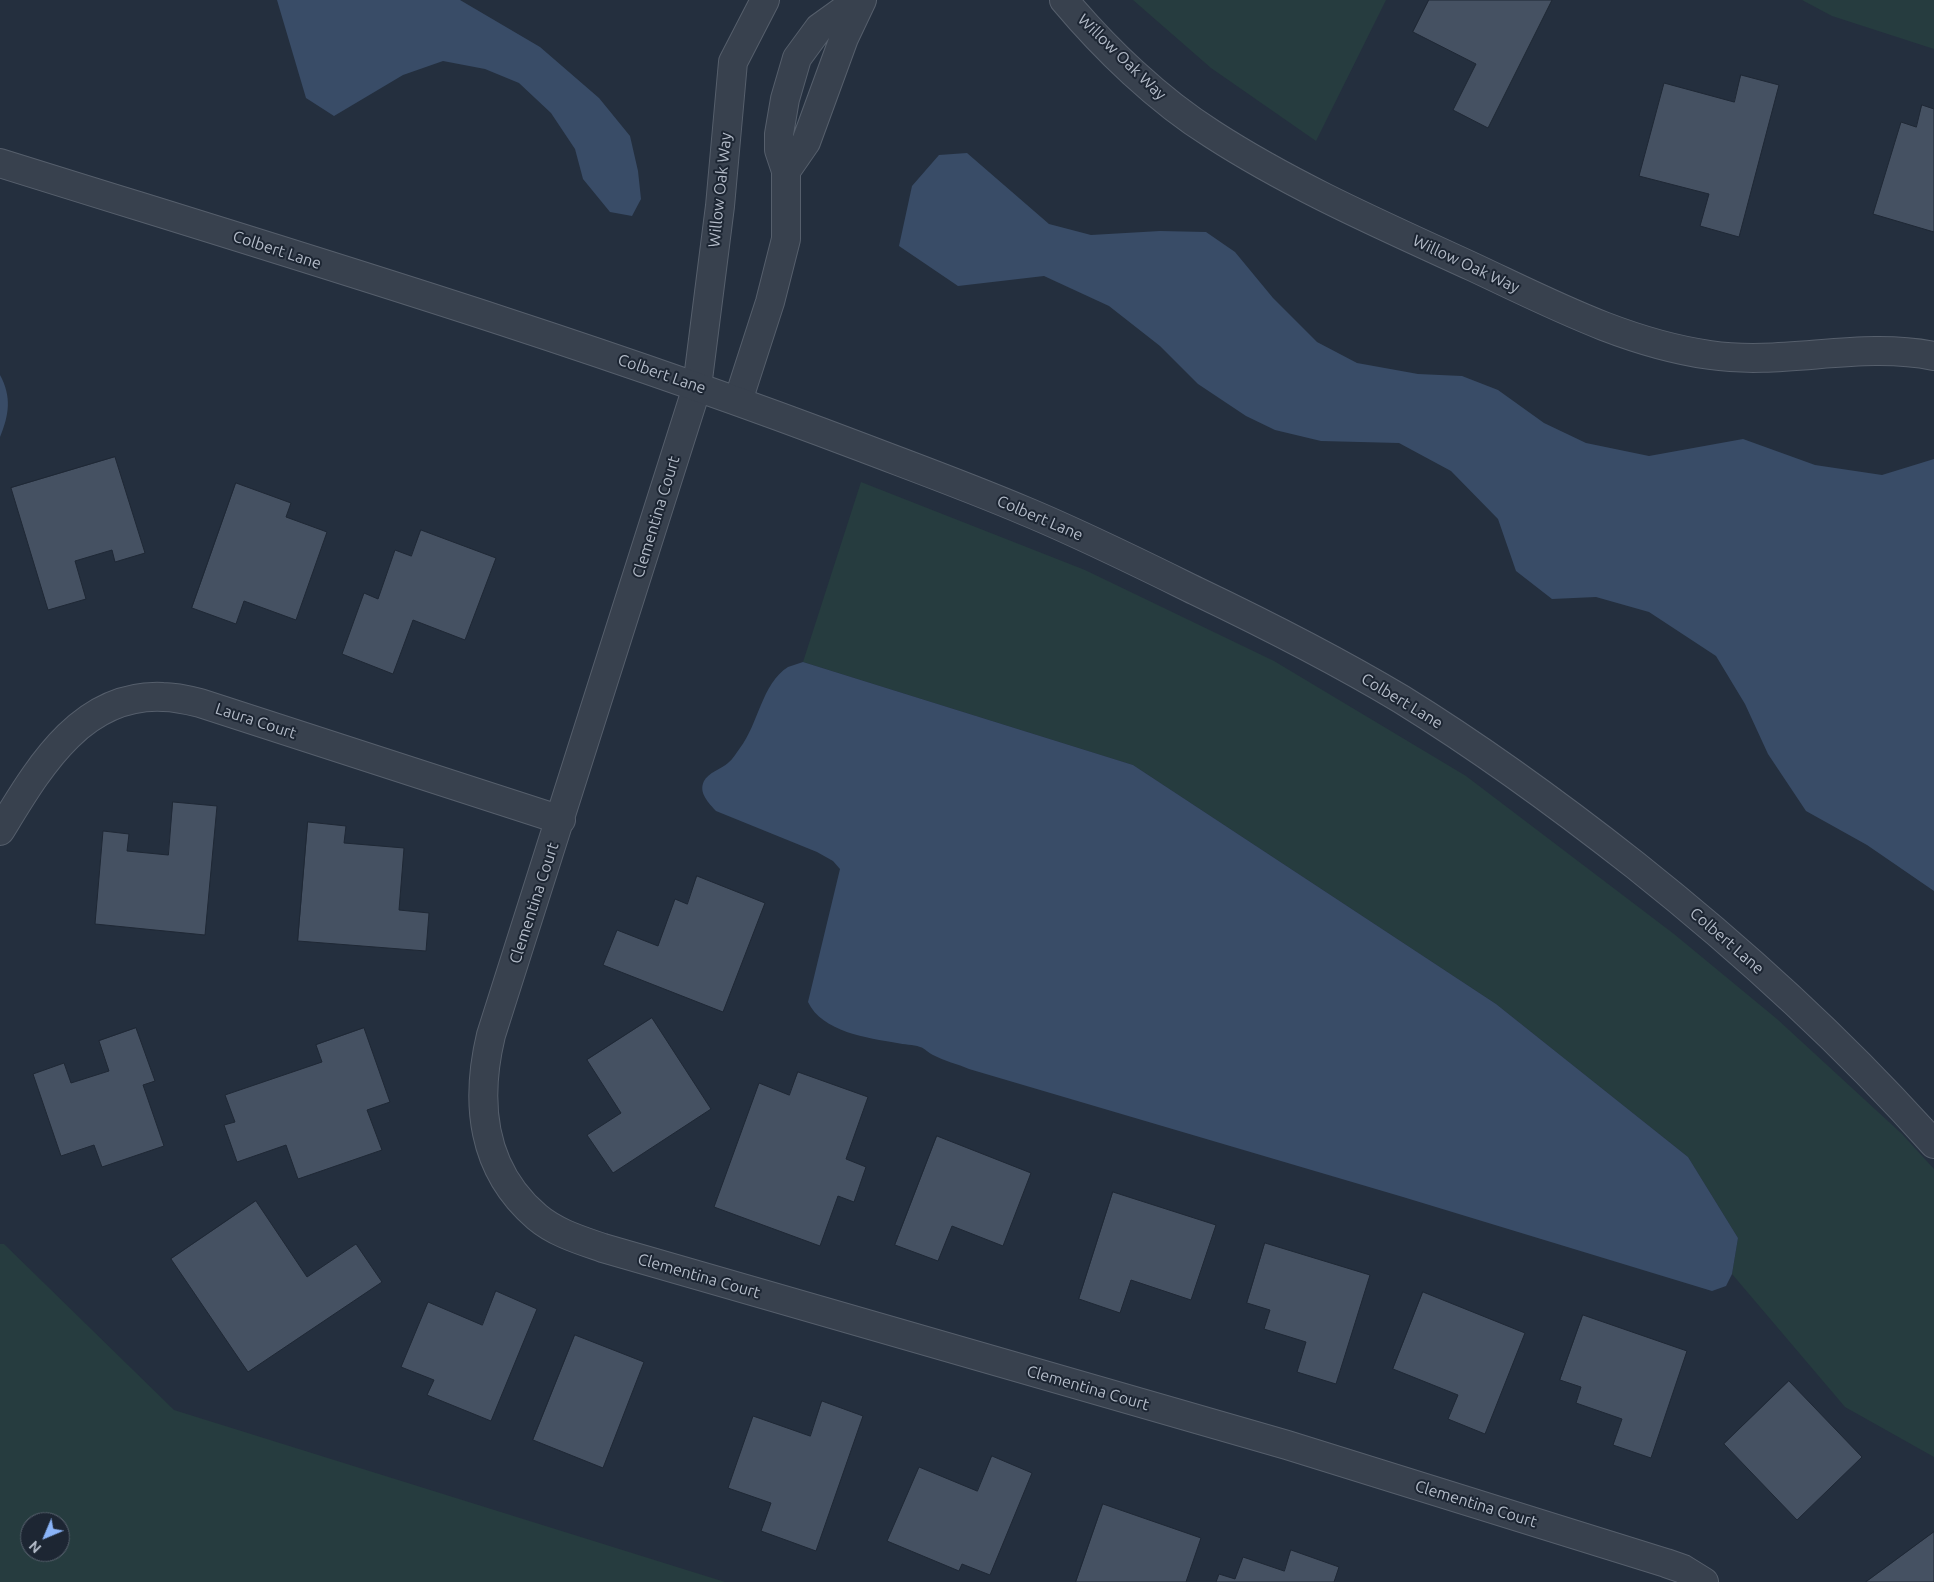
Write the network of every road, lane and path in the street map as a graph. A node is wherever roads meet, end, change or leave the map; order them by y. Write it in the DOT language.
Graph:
graph roads {
  1 [pos="765,0"];
  2 [pos="860,0"];
  3 [pos="1064,0"];
  4 [pos="0,163"];
  5 [pos="786,171"];
  6 [pos="1934,356"];
  7 [pos="697,387"];
  8 [pos="738,401"];
  9 [pos="561,820"];
  10 [pos="0,831"];
  11 [pos="1934,1144"];
  12 [pos="1704,1582"];
  1 -- 7 [label="street, Willow Oak Way"];
  2 -- 5 [label="street"];
  2 -- 5 [label="street"];
  3 -- 6 [label="street, Willow Oak Way"];
  4 -- 7 [label="street, Colbert Lane"];
  5 -- 8 [label="street"];
  7 -- 8 [label="street, Colbert Lane"];
  7 -- 9 [label="street, Clementina Court"];
  8 -- 11 [label="street, Colbert Lane"];
  9 -- 10 [label="street, Laura Court"];
  9 -- 12 [label="street, Clementina Court"];
}
